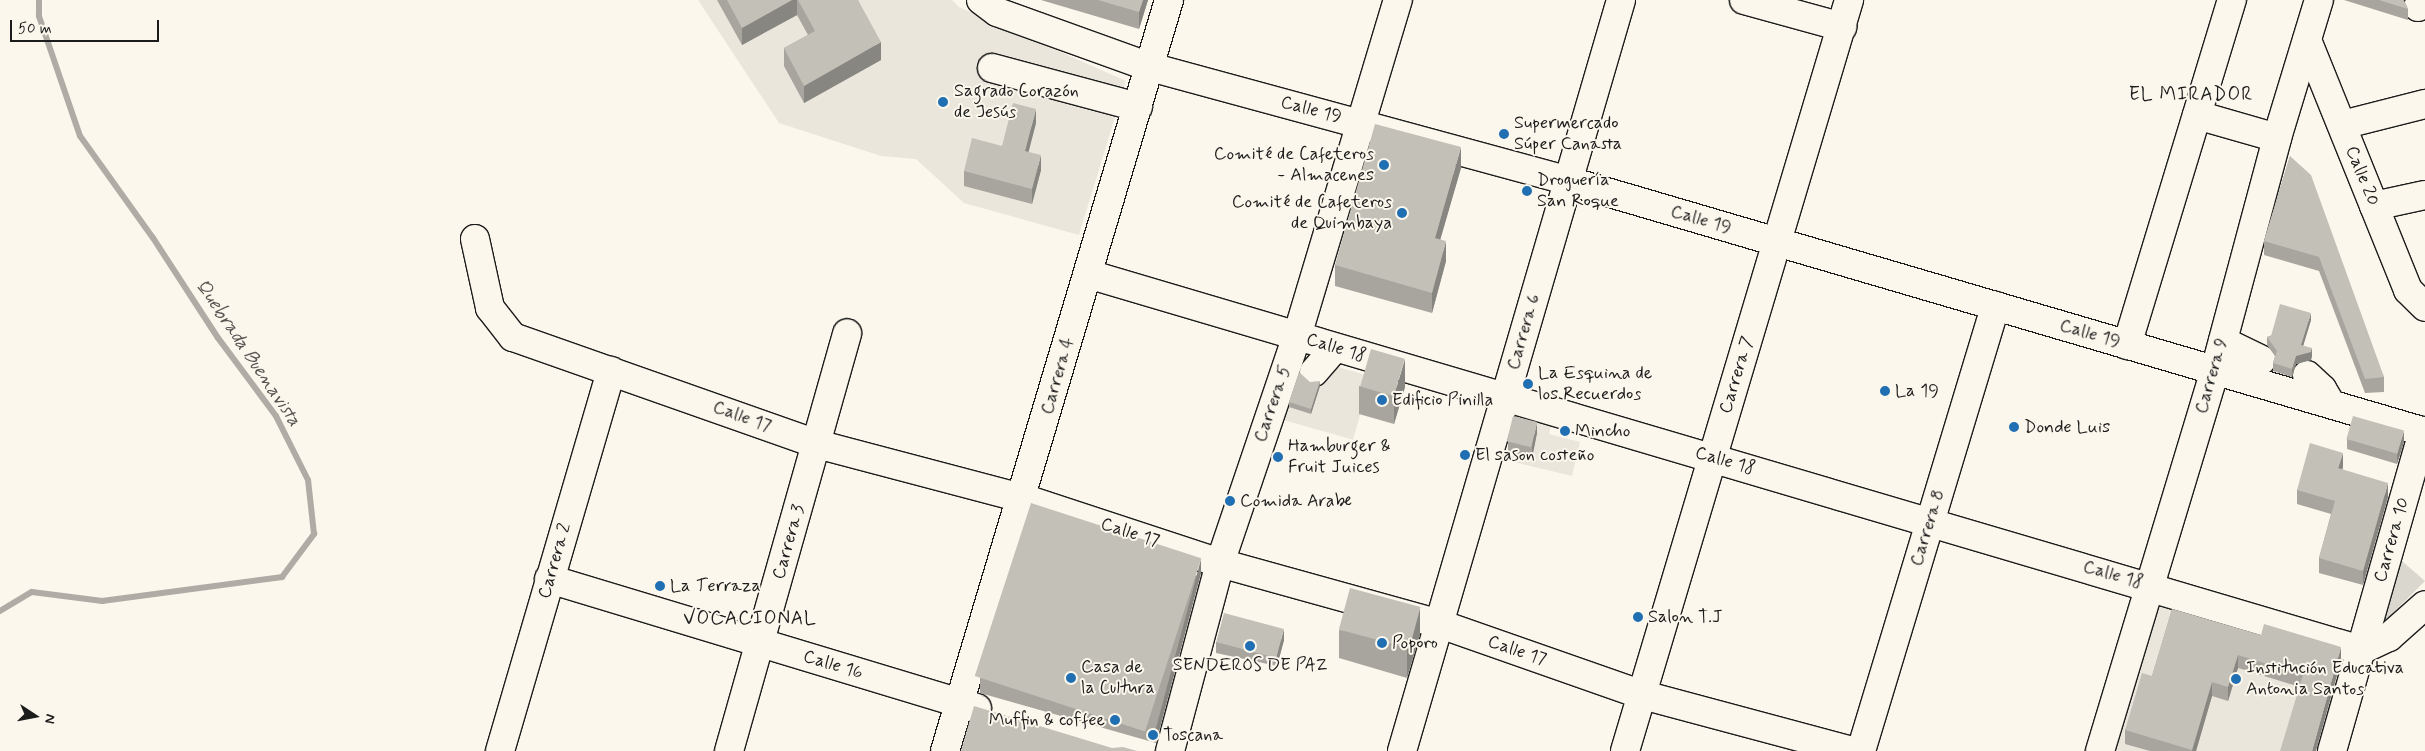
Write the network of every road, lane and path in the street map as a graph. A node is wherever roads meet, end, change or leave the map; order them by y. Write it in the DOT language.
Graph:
graph roads {
  1 [pos="981,0"];
  2 [pos="1169,0"];
  3 [pos="1398,0"];
  4 [pos="1621,0"];
  5 [pos="1744,0"];
  6 [pos="1849,0"];
  7 [pos="2232,0"];
  8 [pos="2319,0"];
  9 [pos="1842,26"];
  10 [pos="2307,40"];
  11 [pos="1150,67"];
  12 [pos="992,68"];
  13 [pos="2425,104"];
  14 [pos="1138,107"];
  15 [pos="2197,115"];
  16 [pos="1362,124"];
  17 [pos="2342,125"];
  18 [pos="2277,138"];
  19 [pos="1569,180"];
  20 [pos="2425,195"];
  21 [pos="2374,206"];
  22 [pos="475,239"];
  23 [pos="1777,242"];
  24 [pos="1088,274"];
  25 [pos="1995,306"];
  26 [pos="2425,307"];
  27 [pos="847,333"];
  28 [pos="1297,336"];
  29 [pos="2223,341"];
  30 [pos="2127,345"];
  31 [pos="1335,348"];
  32 [pos="611,371"];
  33 [pos="1314,372"];
  34 [pos="2221,372"];
  35 [pos="2307,375"];
  36 [pos="1291,395"];
  37 [pos="1505,397"];
  38 [pos="2332,404"];
  39 [pos="1268,418"];
  40 [pos="2424,431"];
  41 [pos="817,444"];
  42 [pos="1712,458"];
  43 [pos="1022,498"];
  44 [pos="1930,522"];
  45 [pos="1220,563"];
  46 [pos="549,579"];
  47 [pos="2150,586"];
  48 [pos="2425,605"];
  49 [pos="1440,624"];
  50 [pos="760,643"];
  51 [pos="2361,650"];
  52 [pos="1643,695"];
  53 [pos="959,703"];
  54 [pos="1006,717"];
  55 [pos="500,751"];
  56 [pos="729,751"];
  57 [pos="944,751"];
  58 [pos="1170,751"];
  59 [pos="1402,751"];
  60 [pos="1625,751"];
  61 [pos="1852,751"];
  62 [pos="1861,751"];
  63 [pos="2100,751"];
  64 [pos="2332,751"];
  1 -- 11 [label="street, Calle 19"];
  2 -- 11 [label="street, Carrera 4"];
  3 -- 16 [label="street, Carrera 5"];
  4 -- 19 [label="street, Carrera 6"];
  5 -- 9 [label="street"];
  6 -- 9 [label="street, Carrera 7"];
  7 -- 15 [label="street"];
  8 -- 10 [label="street, Carrera 9"];
  9 -- 23 [label="street, Carrera 7"];
  10 -- 17 [label="street, Calle 20"];
  10 -- 18 [label="street, Carrera 9"];
  11 -- 14 [label="street, Carrera 4"];
  11 -- 16 [label="street, Calle 19"];
  12 -- 14 [label="street"];
  13 -- 17 [label="street"];
  14 -- 24 [label="street, Carrera 4"];
  15 -- 18 [label="street"];
  15 -- 30 [label="street"];
  16 -- 19 [label="street, Calle 19"];
  16 -- 28 [label="street, Carrera 5"];
  17 -- 21 [label="street, Calle 20"];
  18 -- 29 [label="street, Carrera 9"];
  19 -- 23 [label="street, Calle 19"];
  19 -- 37 [label="street, Carrera 6"];
  20 -- 21 [label="street"];
  21 -- 26 [label="street, Calle 20"];
  22 -- 32 [label="street, Calle 17"];
  23 -- 25 [label="street, Calle 19"];
  23 -- 42 [label="street, Carrera 7"];
  24 -- 28 [label="street, Calle 18"];
  24 -- 43 [label="street, Carrera 4"];
  25 -- 30 [label="street, Calle 19"];
  25 -- 44 [label="street, Carrera 8"];
  27 -- 41 [label="street, Carrera 3"];
  28 -- 31 [label="street, Calle 18"];
  28 -- 39 [label="street, Carrera 5"];
  29 -- 34 [label="street, Carrera 9"];
  29 -- 34 [label="street"];
  30 -- 34 [label="street, Calle 19"];
  31 -- 33 [label="street"];
  31 -- 37 [label="street, Calle 18"];
  32 -- 41 [label="street, Calle 17"];
  32 -- 46 [label="street, Carrera 2"];
  34 -- 38 [label="street, Calle 19"];
  34 -- 47 [label="street, Carrera 9"];
  35 -- 38 [label="street"];
  36 -- 39 [label="street"];
  37 -- 42 [label="street, Calle 18"];
  37 -- 49 [label="street, Carrera 6"];
  38 -- 40 [label="street, Calle 19"];
  39 -- 45 [label="street, Carrera 5"];
  40 -- 51 [label="street, Carrera 10"];
  41 -- 43 [label="street, Calle 17"];
  41 -- 50 [label="street, Carrera 3"];
  42 -- 44 [label="street, Calle 18"];
  42 -- 52 [label="street, Carrera 7"];
  43 -- 45 [label="street, Calle 17"];
  43 -- 53 [label="street, Carrera 4"];
  44 -- 47 [label="street, Calle 18"];
  44 -- 62 [label="street, Carrera 8"];
  45 -- 49 [label="street, Calle 17"];
  45 -- 58 [label="street, Carrera 5"];
  46 -- 50 [label="street, Calle 16"];
  46 -- 55 [label="street, Carrera 2"];
  47 -- 51 [label="street, Calle 18"];
  47 -- 63 [label="street, Carrera 9"];
  48 -- 51 [label="street"];
  49 -- 52 [label="street, Calle 17"];
  49 -- 59 [label="street, Carrera 6"];
  50 -- 53 [label="street, Calle 16"];
  50 -- 56 [label="street, Carrera 3"];
  51 -- 64 [label="street, Carrera 10"];
  52 -- 60 [label="street, Carrera 7"];
  52 -- 61 [label="street, Calle 17"];
  53 -- 54 [label="street, Calle 16"];
  53 -- 57 [label="street, Carrera 4"];
}
